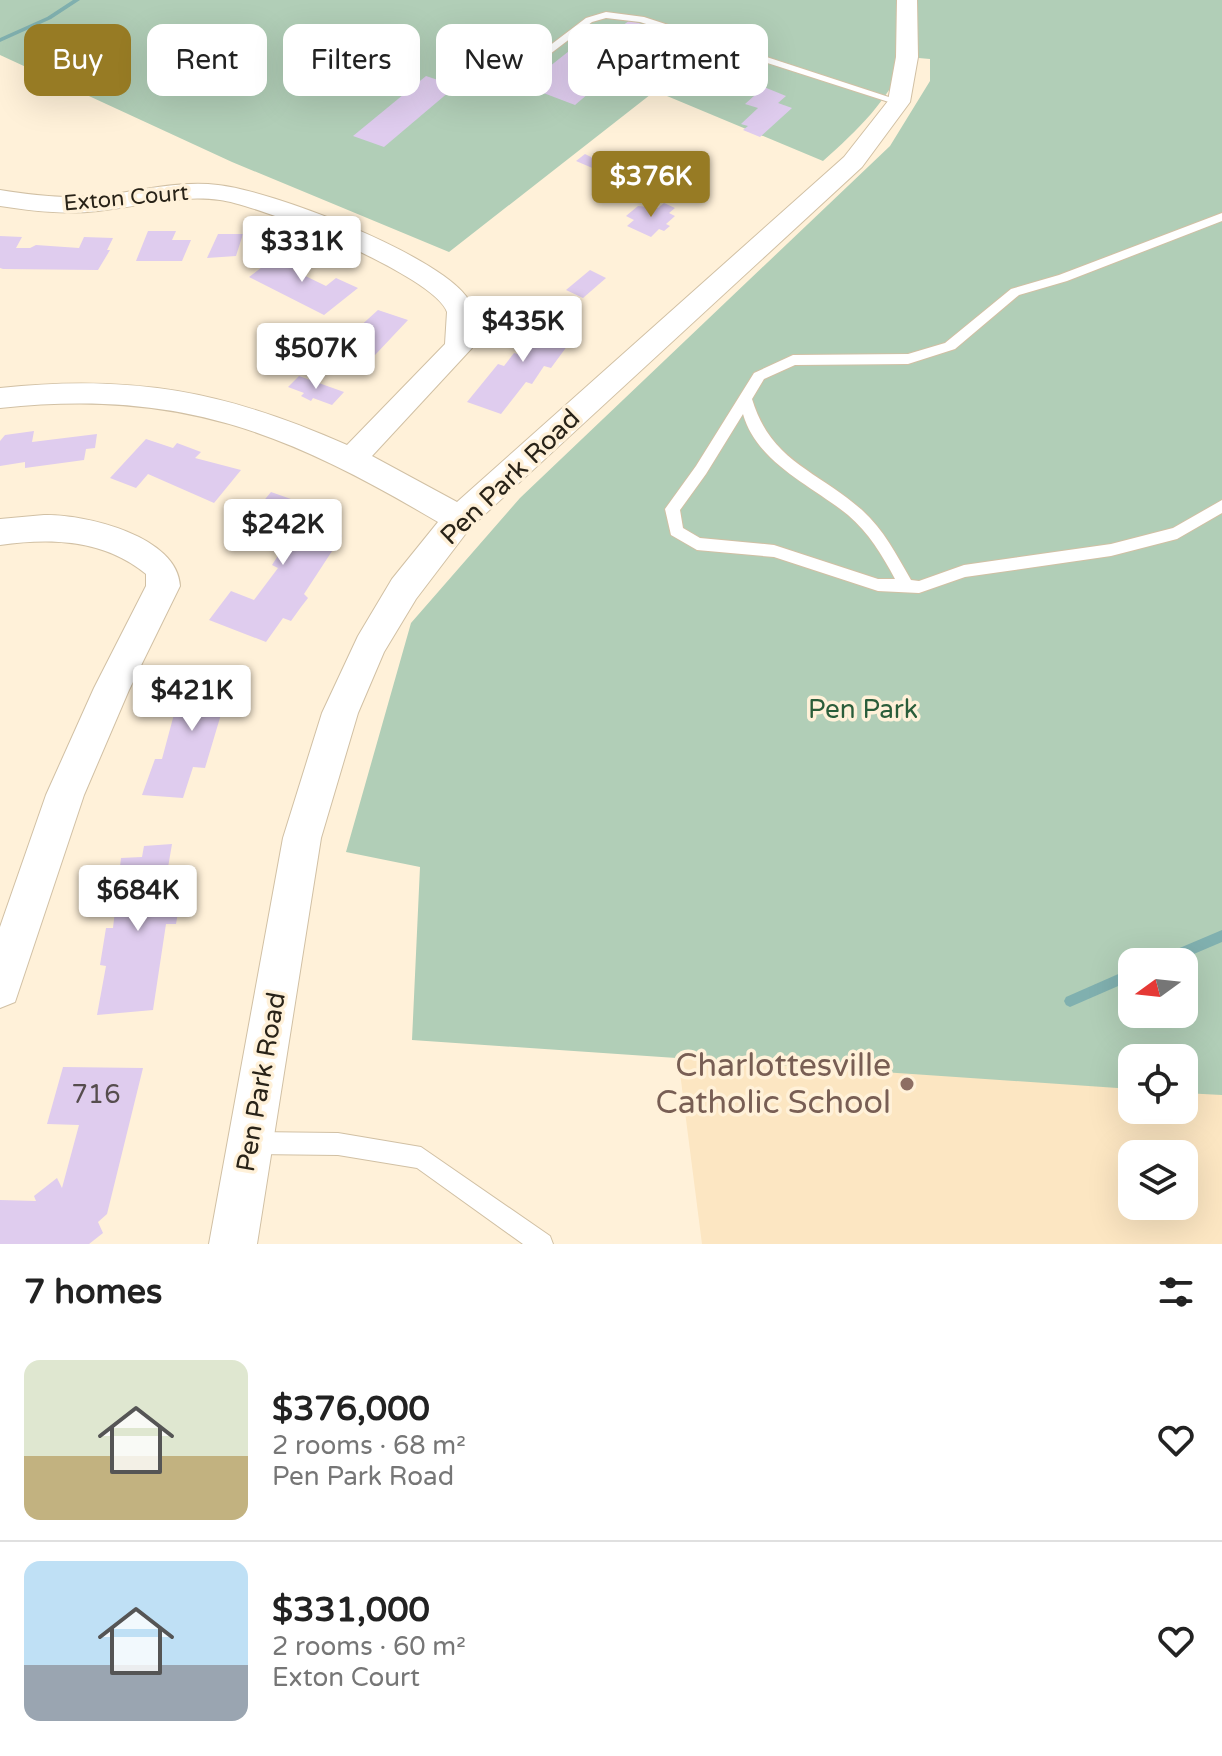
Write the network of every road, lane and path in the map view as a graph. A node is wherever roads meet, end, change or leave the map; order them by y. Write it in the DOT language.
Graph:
graph roads {
  1 [pos="907,0"];
  2 [pos="552,48"];
  3 [pos="899,102"];
  4 [pos="0,198"];
  5 [pos="1222,217"];
  6 [pos="0,398"];
  7 [pos="745,399"];
  8 [pos="352,458"];
  9 [pos="1222,506"];
  10 [pos="459,519"];
  11 [pos="0,532"];
  12 [pos="906,586"];
  13 [pos="0,987"];
  14 [pos="251,1143"];
  15 [pos="233,1244"];
  16 [pos="542,1244"];
  1 -- 3 [label="street, Pen Park Road"];
  2 -- 3 [label="lane"];
  3 -- 10 [label="street, Pen Park Road"];
  4 -- 8 [label="street, Exton Court"];
  5 -- 7 [label="lane"];
  6 -- 8 [label="street"];
  7 -- 12 [label="lane"];
  7 -- 12 [label="lane"];
  8 -- 10 [label="street"];
  9 -- 12 [label="lane"];
  10 -- 14 [label="street, Pen Park Road"];
  11 -- 13 [label="street"];
  14 -- 15 [label="street, Pen Park Road"];
  14 -- 16 [label="lane"];
}
